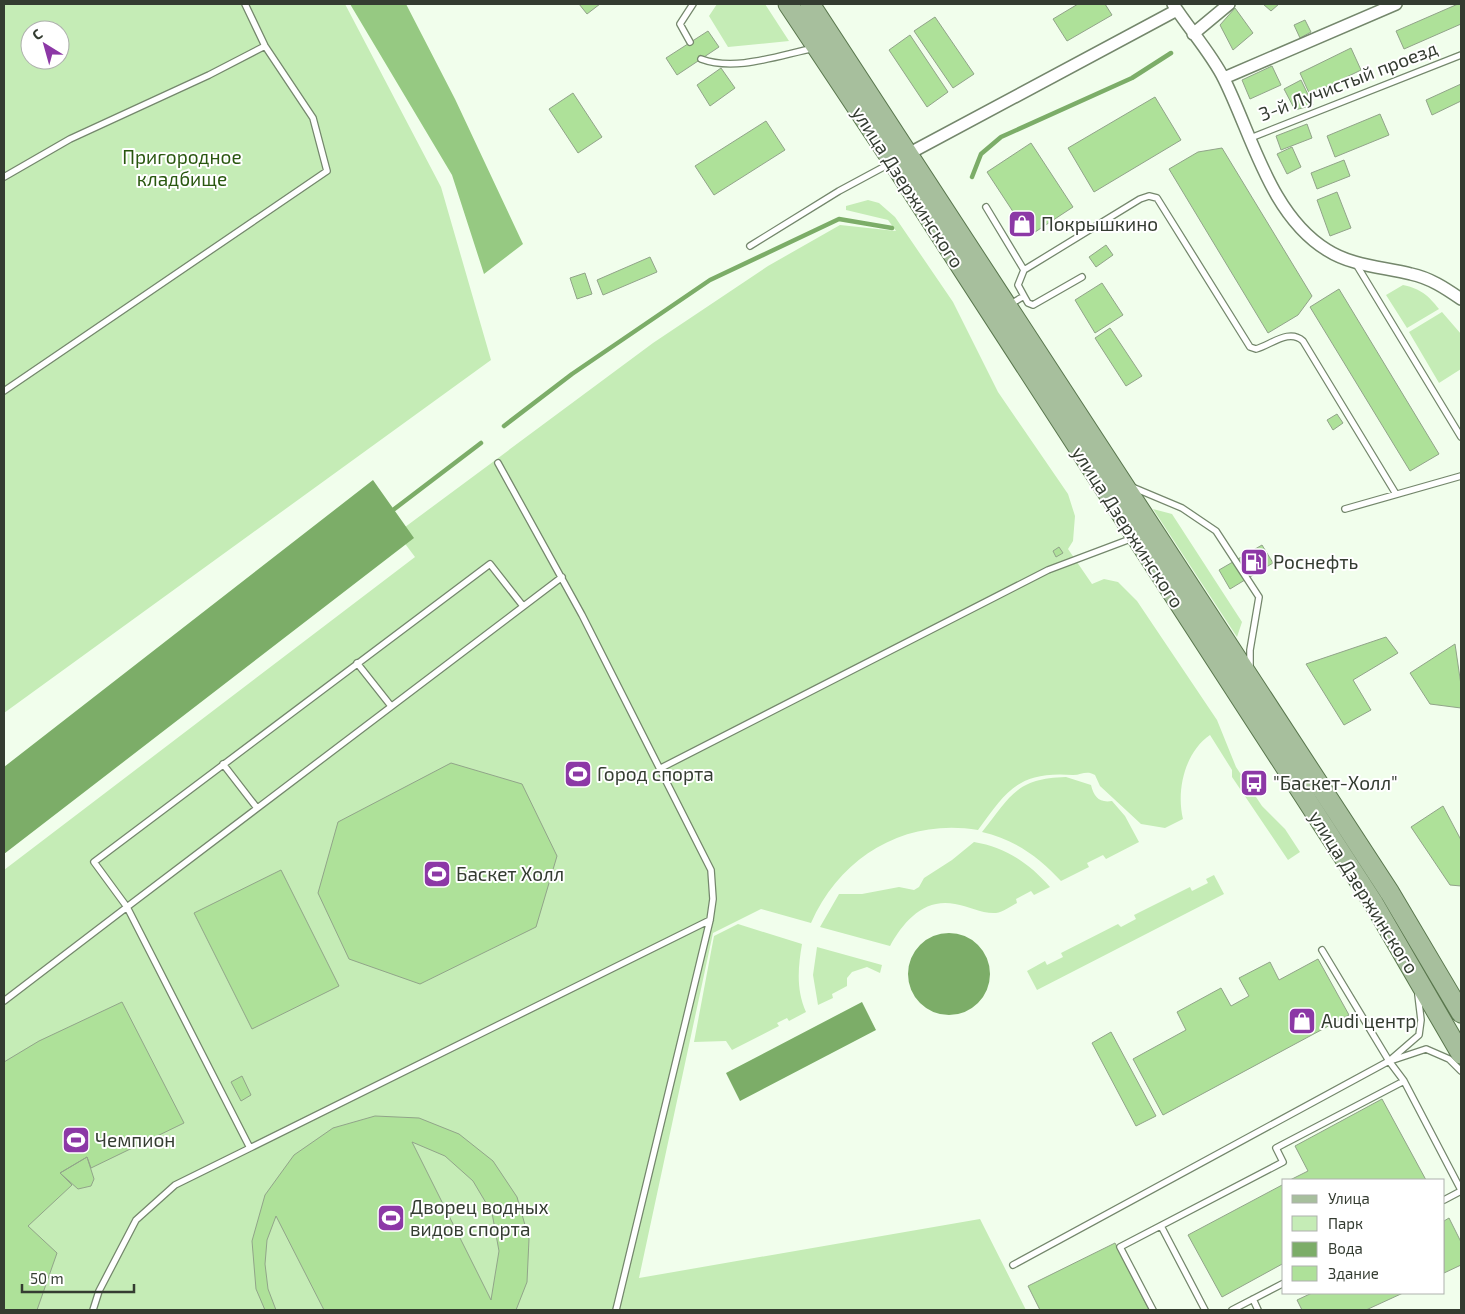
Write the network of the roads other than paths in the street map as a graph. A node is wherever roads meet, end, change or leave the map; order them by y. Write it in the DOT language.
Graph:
graph roads {
  1 [pos="245,4"];
  2 [pos="693,4"];
  3 [pos="788,4"];
  4 [pos="810,4"];
  5 [pos="1229,4"];
  6 [pos="1396,4"];
  7 [pos="1384,6"];
  8 [pos="1175,7"];
  9 [pos="1193,34"];
  10 [pos="690,42"];
  11 [pos="265,46"];
  12 [pos="817,48"];
  13 [pos="1461,55"];
  14 [pos="701,58"];
  15 [pos="1224,78"];
  16 [pos="1248,139"];
  17 [pos="900,158"];
  18 [pos="4,178"];
  19 [pos="986,207"];
  20 [pos="750,246"];
  21 [pos="1355,262"];
  22 [pos="1024,270"];
  23 [pos="1082,277"];
  24 [pos="1024,296"];
  25 [pos="1461,299"];
  26 [pos="1006,306"];
  27 [pos="4,391"];
  28 [pos="1461,437"];
  29 [pos="498,463"];
  30 [pos="1461,476"];
  31 [pos="1122,483"];
  32 [pos="1396,494"];
  33 [pos="1345,509"];
  34 [pos="1144,534"];
  35 [pos="562,577"];
  36 [pos="524,606"];
  37 [pos="357,663"];
  38 [pos="1250,680"];
  39 [pos="391,706"];
  40 [pos="223,764"];
  41 [pos="661,768"];
  42 [pos="257,808"];
  43 [pos="128,907"];
  44 [pos="710,920"];
  45 [pos="1322,950"];
  46 [pos="1402,951"];
  47 [pos="4,1001"];
  48 [pos="1461,1012"];
  49 [pos="1461,1054"];
  50 [pos="1389,1061"];
  51 [pos="1461,1071"];
  52 [pos="1404,1082"];
  53 [pos="250,1148"];
  54 [pos="1461,1190"];
  55 [pos="1445,1199"];
  56 [pos="1161,1226"];
  57 [pos="1013,1265"];
  58 [pos="1282,1284"];
  59 [pos="1253,1300"];
  60 [pos="617,1308"];
  61 [pos="93,1310"];
  62 [pos="609,1310"];
  63 [pos="1153,1310"];
  64 [pos="1205,1310"];
  65 [pos="1232,1310"];
  66 [pos="1258,1310"];
  1 -- 11 [label="lane"];
  2 -- 10 [label="lane"];
  3 -- 12 [label="main road, улица Дзержинского"];
  4 -- 17 [label="main road, улица Дзержинского"];
  5 -- 9 [label="street"];
  6 -- 7 [label="street"];
  7 -- 15 [label="street"];
  8 -- 9 [label="street, 3-й Лучистый проезд"];
  8 -- 17 [label="street"];
  9 -- 15 [label="street, 3-й Лучистый проезд"];
  11 -- 18 [label="lane"];
  11 -- 27 [label="lane"];
  12 -- 14 [label="lane"];
  12 -- 17 [label="main road, улица Дзержинского"];
  13 -- 16 [label="lane, 3-й Лучистый проезд"];
  15 -- 16 [label="street, 3-й Лучистый проезд"];
  16 -- 21 [label="street, 3-й Лучистый проезд"];
  17 -- 20 [label="lane"];
  17 -- 26 [label="main road, улица Дзержинского"];
  17 -- 34 [label="main road, улица Дзержинского"];
  19 -- 22 [label="lane"];
  21 -- 25 [label="street, 3-й Лучистый проезд"];
  21 -- 28 [label="lane"];
  22 -- 24 [label="lane"];
  22 -- 32 [label="lane"];
  23 -- 24 [label="lane"];
  24 -- 26 [label="lane"];
  26 -- 31 [label="main road, улица Дзержинского"];
  29 -- 35 [label="lane"];
  30 -- 32 [label="lane"];
  31 -- 34 [label="main road, улица Дзержинского"];
  31 -- 38 [label="lane"];
  32 -- 33 [label="lane"];
  34 -- 38 [label="main road, улица Дзержинского"];
  34 -- 41 [label="lane"];
  34 -- 46 [label="main road, улица Дзержинского"];
  35 -- 36 [label="lane"];
  35 -- 41 [label="lane"];
  36 -- 37 [label="lane"];
  36 -- 39 [label="lane"];
  37 -- 39 [label="lane"];
  37 -- 40 [label="lane"];
  38 -- 48 [label="main road, улица Дзержинского"];
  39 -- 42 [label="lane"];
  40 -- 42 [label="lane"];
  40 -- 43 [label="lane"];
  41 -- 44 [label="lane"];
  42 -- 43 [label="lane"];
  43 -- 47 [label="lane"];
  43 -- 53 [label="lane"];
  44 -- 53 [label="lane"];
  44 -- 60 [label="lane"];
  45 -- 50 [label="lane"];
  46 -- 49 [label="main road, улица Дзержинского"];
  46 -- 50 [label="lane"];
  50 -- 51 [label="lane"];
  50 -- 52 [label="lane"];
  50 -- 57 [label="lane"];
  52 -- 54 [label="lane"];
  52 -- 56 [label="lane"];
  53 -- 61 [label="lane"];
  54 -- 55 [label="lane"];
  56 -- 63 [label="lane"];
  56 -- 64 [label="lane"];
  58 -- 59 [label="lane"];
  59 -- 65 [label="lane"];
  59 -- 66 [label="lane"];
  60 -- 62 [label="lane"];
}
